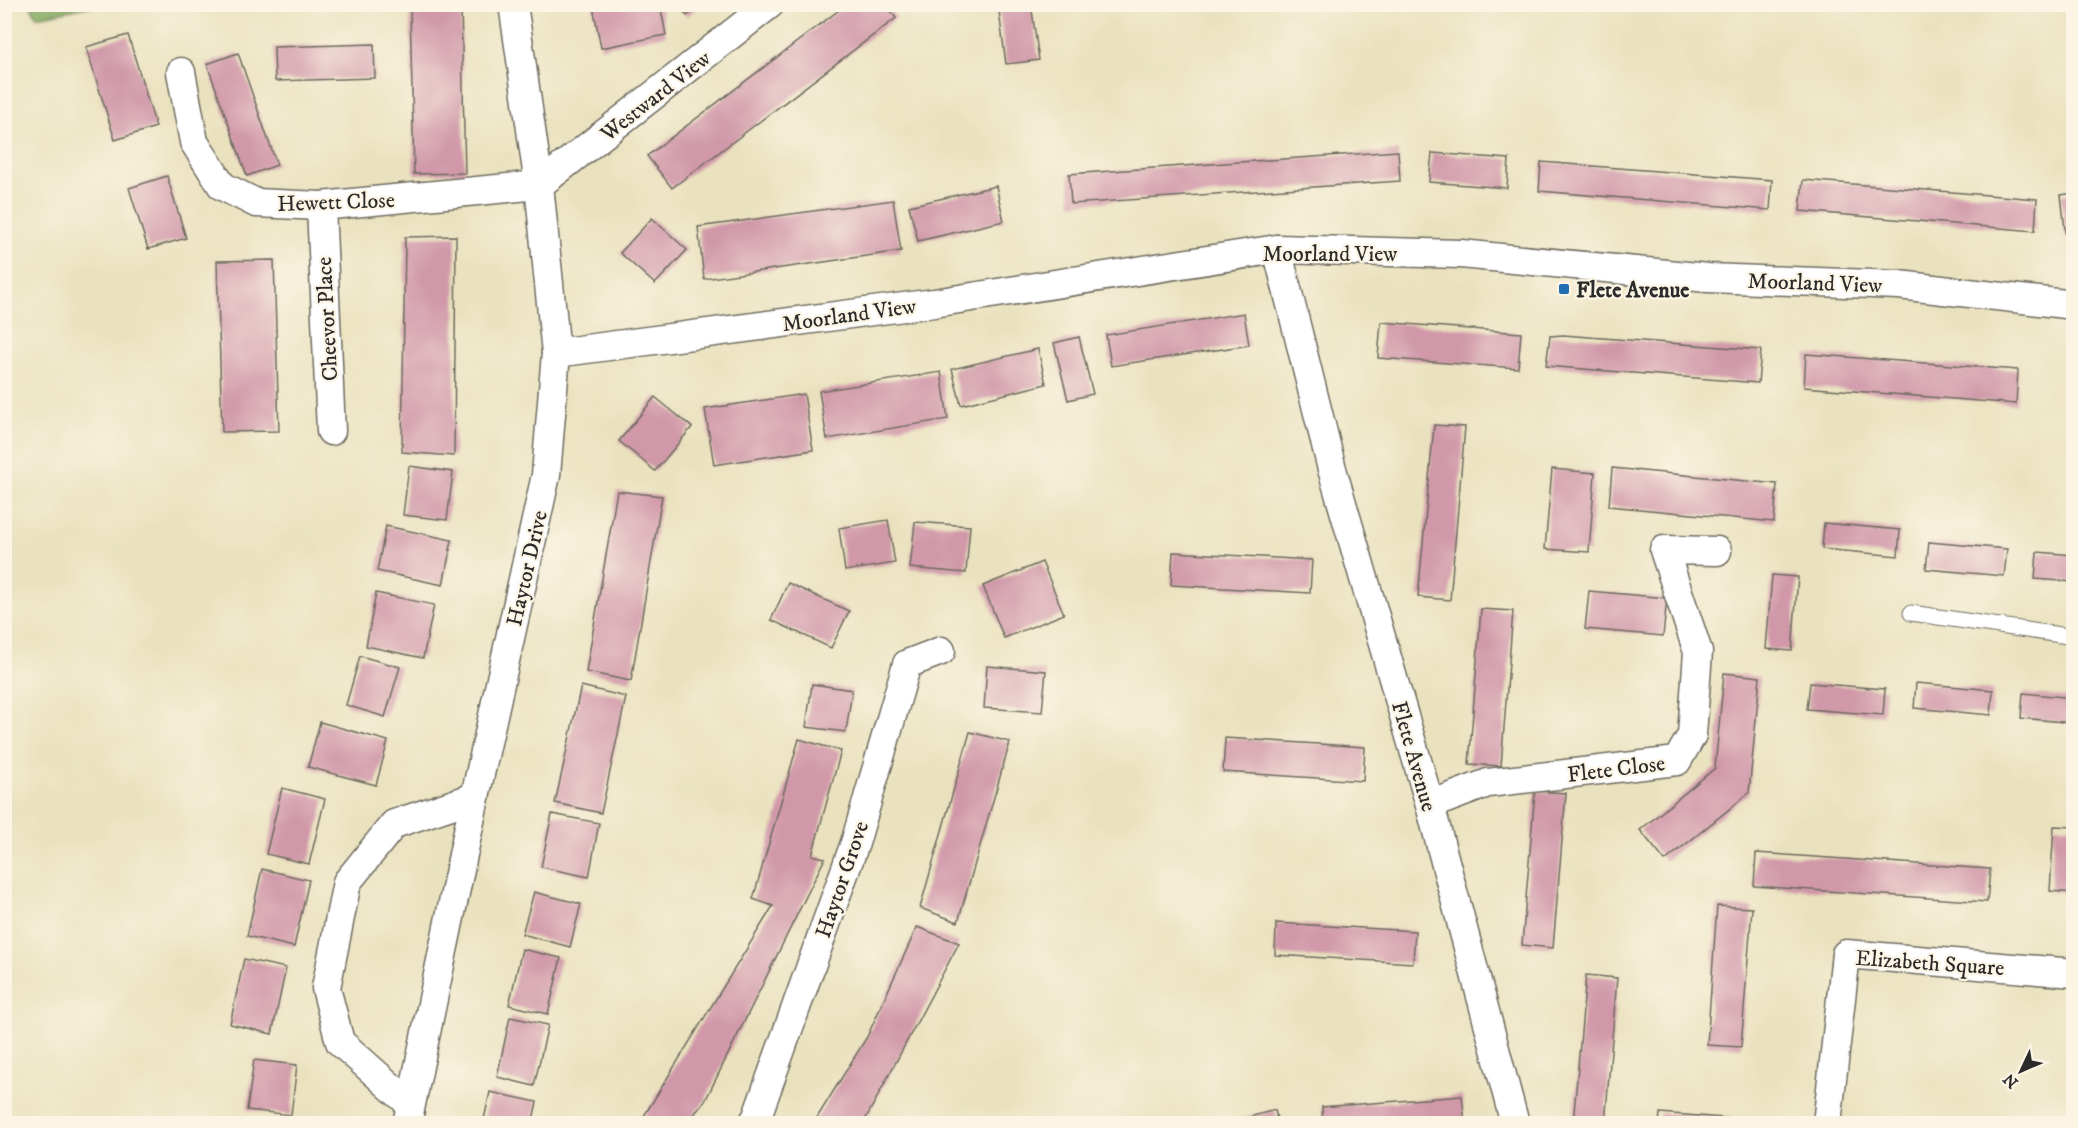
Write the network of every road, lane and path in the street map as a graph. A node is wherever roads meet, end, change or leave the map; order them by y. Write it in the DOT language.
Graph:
graph roads {
  1 [pos="513,4"];
  2 [pos="770,4"];
  3 [pos="181,72"];
  4 [pos="540,185"];
  5 [pos="321,206"];
  6 [pos="1277,249"];
  7 [pos="2073,305"];
  8 [pos="556,353"];
  9 [pos="331,431"];
  10 [pos="1717,551"];
  11 [pos="1911,613"];
  12 [pos="2073,637"];
  13 [pos="941,651"];
  14 [pos="475,797"];
  15 [pos="1430,805"];
  16 [pos="2073,973"];
  17 [pos="409,1114"];
  18 [pos="752,1124"];
  19 [pos="1515,1124"];
  20 [pos="1827,1124"];
  1 -- 4 [label="street, Haytor Drive"];
  2 -- 4 [label="street, Westward View"];
  3 -- 5 [label="street, Hewett Close"];
  4 -- 5 [label="street, Hewett Close"];
  4 -- 8 [label="street, Haytor Drive"];
  5 -- 9 [label="street, Cheevor Place"];
  6 -- 7 [label="street, Moorland View"];
  6 -- 8 [label="street, Moorland View"];
  6 -- 15 [label="street, Flete Avenue"];
  8 -- 14 [label="street, Haytor Drive"];
  10 -- 15 [label="street, Flete Close"];
  11 -- 12 [label="lane"];
  13 -- 18 [label="street, Haytor Grove"];
  14 -- 17 [label="street, Haytor Drive"];
  14 -- 17 [label="street"];
  15 -- 19 [label="street, Flete Avenue"];
  16 -- 20 [label="street, Elizabeth Square"];
}
